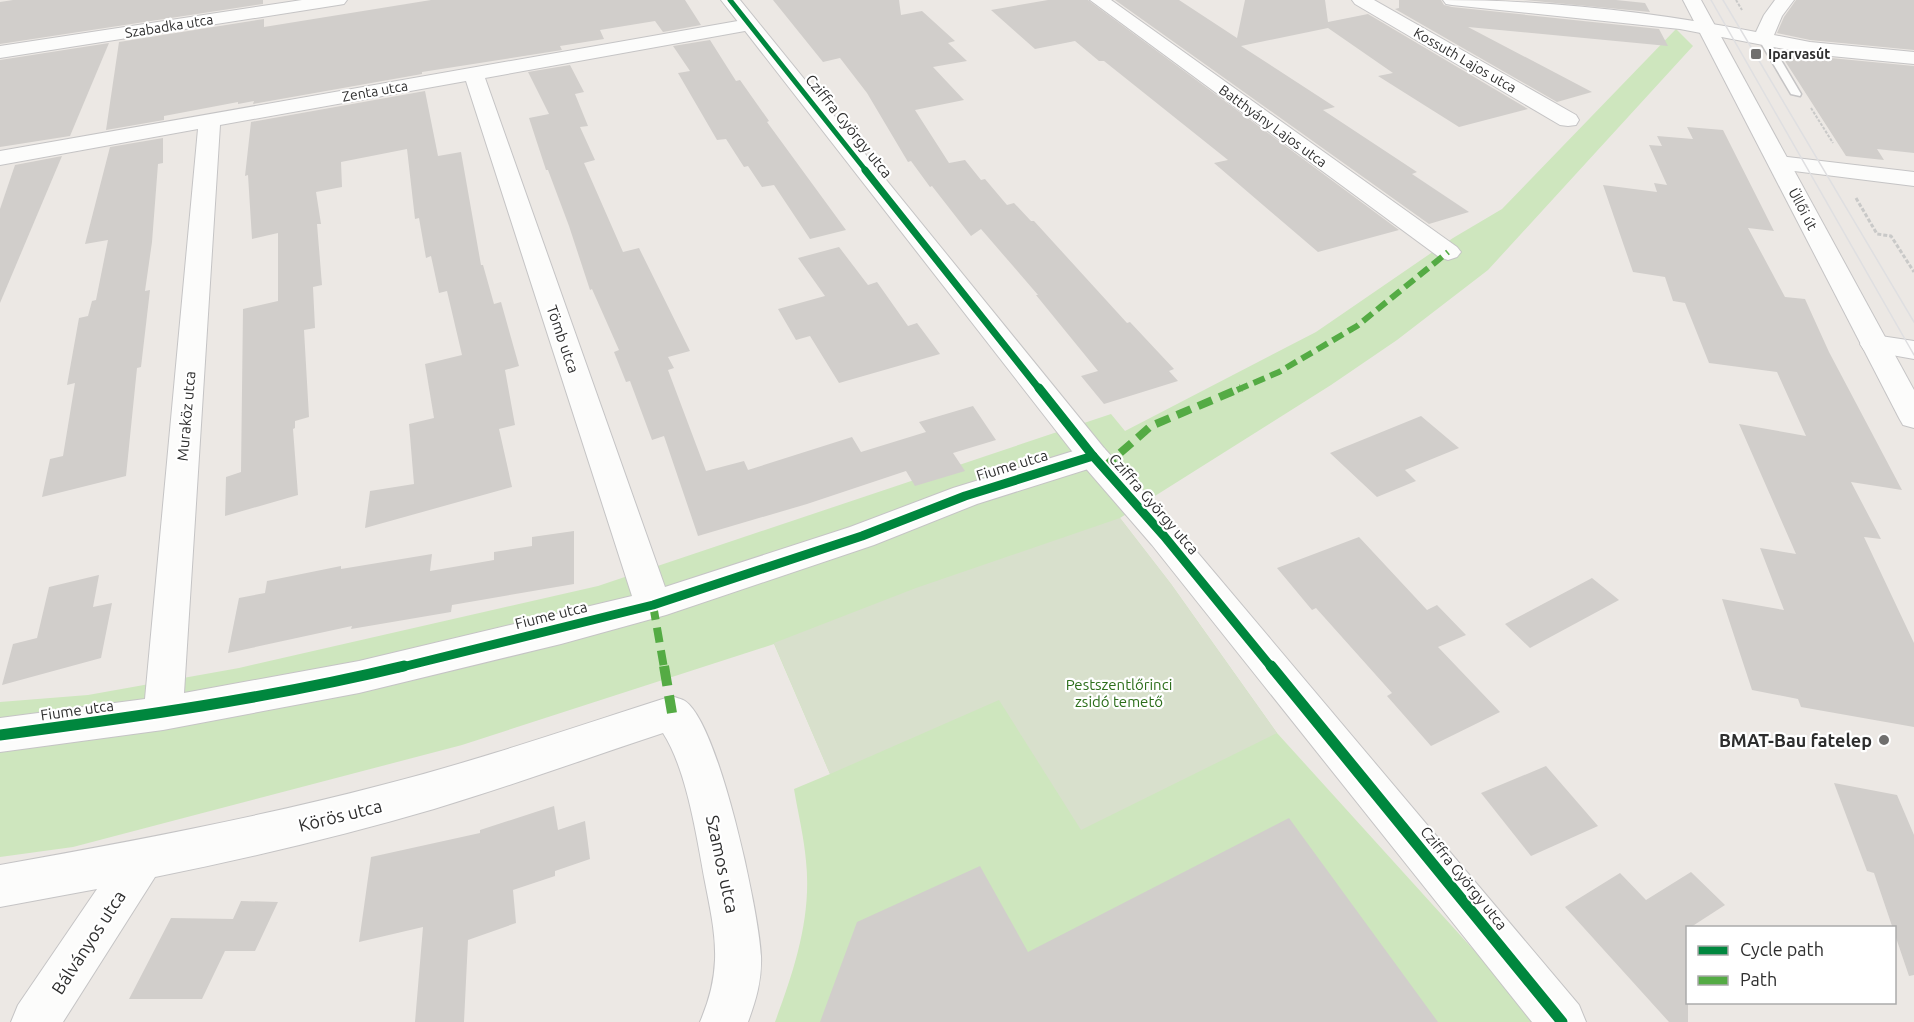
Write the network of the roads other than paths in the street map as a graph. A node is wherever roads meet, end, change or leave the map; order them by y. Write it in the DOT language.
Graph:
graph roads {
  1 [pos="338,0"];
  2 [pos="1099,0"];
  3 [pos="1361,0"];
  4 [pos="1452,0"];
  5 [pos="1692,0"];
  6 [pos="1785,0"];
  7 [pos="740,12"];
  8 [pos="1709,29"];
  9 [pos="1763,38"];
  10 [pos="0,52"];
  11 [pos="1914,58"];
  12 [pos="474,74"];
  13 [pos="1796,94"];
  14 [pos="210,119"];
  15 [pos="1568,120"];
  16 [pos="0,158"];
  17 [pos="1779,163"];
  18 [pos="1914,179"];
  19 [pos="1448,252"];
  20 [pos="1874,344"];
  21 [pos="1914,350"];
  22 [pos="1914,418"];
  23 [pos="1093,456"];
  24 [pos="653,604"];
  25 [pos="163,713"];
  26 [pos="672,713"];
  27 [pos="0,735"];
  28 [pos="141,861"];
  29 [pos="0,886"];
  30 [pos="34,1022"];
  31 [pos="724,1022"];
  32 [pos="1562,1022"];
  1 -- 10 [label="street, Szabadka utca"];
  2 -- 19 [label="street, Batthyány Lajos utca"];
  3 -- 15 [label="street, Kossuth Lajos utca"];
  4 -- 8 [label="street"];
  5 -- 8 [label="street, Üllői út"];
  6 -- 9 [label="street"];
  7 -- 12 [label="street, Zenta utca"];
  7 -- 23 [label="street, Cziffra György utca"];
  8 -- 9 [label="street"];
  8 -- 17 [label="street, Üllői út"];
  9 -- 11 [label="street"];
  9 -- 13 [label="lane"];
  12 -- 14 [label="street, Zenta utca"];
  12 -- 24 [label="street, Tömb utca"];
  14 -- 16 [label="street, Zenta utca"];
  14 -- 25 [label="street, Muraköz utca"];
  17 -- 18 [label="street"];
  17 -- 20 [label="street, Üllői út"];
  20 -- 21 [label="street"];
  20 -- 22 [label="street, Üllői út"];
  23 -- 24 [label="street, Fiume utca"];
  23 -- 32 [label="street, Cziffra György utca"];
  24 -- 25 [label="street, Fiume utca"];
  25 -- 27 [label="street, Fiume utca"];
  26 -- 28 [label="street, Körös utca"];
  26 -- 31 [label="street, Szamos utca"];
  28 -- 29 [label="street, Körös utca"];
  28 -- 30 [label="street, Bálványos utca"];
}
